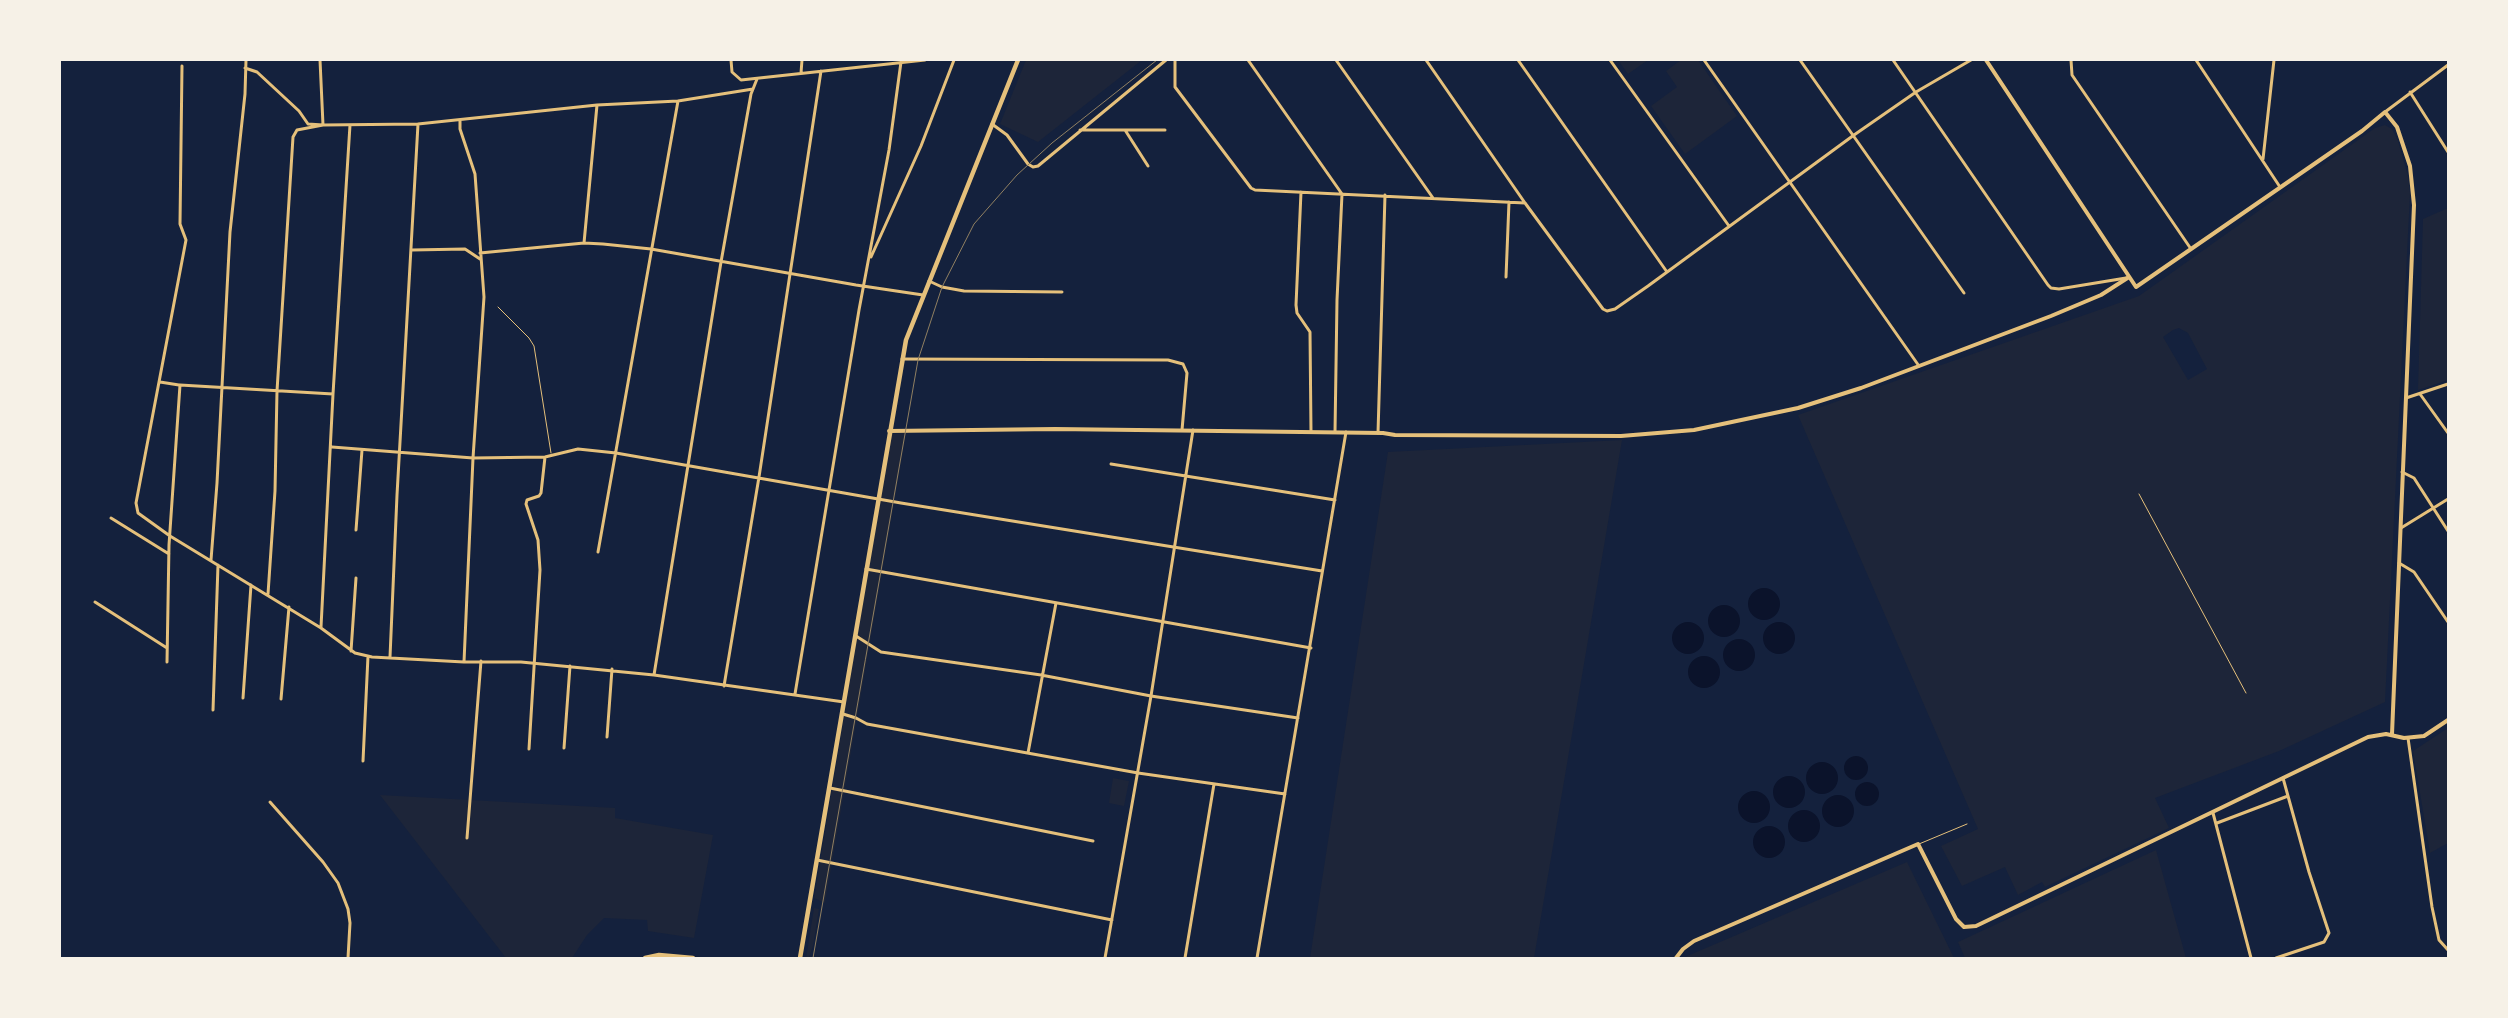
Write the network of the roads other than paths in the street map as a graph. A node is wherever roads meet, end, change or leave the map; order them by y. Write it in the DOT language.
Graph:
graph roads {
  1 [pos="246,60"];
  2 [pos="320,60"];
  3 [pos="731,60"];
  4 [pos="802,60"];
  5 [pos="925,60"];
  6 [pos="954,60"];
  7 [pos="1018,60"];
  8 [pos="1166,60"];
  9 [pos="1175,60"];
  10 [pos="1248,60"];
  11 [pos="1336,60"];
  12 [pos="1426,60"];
  13 [pos="1518,60"];
  14 [pos="1610,60"];
  15 [pos="1704,60"];
  16 [pos="1800,60"];
  17 [pos="1893,60"];
  18 [pos="1971,60"];
  19 [pos="1986,60"];
  20 [pos="2071,60"];
  21 [pos="2196,60"];
  22 [pos="2274,60"];
  23 [pos="873,62"];
  24 [pos="901,62"];
  25 [pos="2448,65"];
  26 [pos="182,66"];
  27 [pos="245,68"];
  28 [pos="821,71"];
  29 [pos="801,73"];
  30 [pos="757,78"];
  31 [pos="752,88"];
  32 [pos="1916,92"];
  33 [pos="2410,92"];
  34 [pos="678,101"];
  35 [pos="597,105"];
  36 [pos="2385,112"];
  37 [pos="460,120"];
  38 [pos="418,124"];
  39 [pos="992,124"];
  40 [pos="323,125"];
  41 [pos="350,125"];
  42 [pos="1080,130"];
  43 [pos="1125,130"];
  44 [pos="1165,130"];
  45 [pos="1854,135"];
  46 [pos="2448,152"];
  47 [pos="2263,160"];
  48 [pos="1148,166"];
  49 [pos="1789,180"];
  50 [pos="2280,187"];
  51 [pos="1301,192"];
  52 [pos="1342,194"];
  53 [pos="1385,196"];
  54 [pos="1433,198"];
  55 [pos="1509,202"];
  56 [pos="1525,203"];
  57 [pos="1729,226"];
  58 [pos="584,243"];
  59 [pos="651,249"];
  60 [pos="412,250"];
  61 [pos="2191,250"];
  62 [pos="480,253"];
  63 [pos="480,259"];
  64 [pos="721,262"];
  65 [pos="868,264"];
  66 [pos="1667,272"];
  67 [pos="790,273"];
  68 [pos="1506,276"];
  69 [pos="2129,277"];
  70 [pos="928,281"];
  71 [pos="864,285"];
  72 [pos="1062,292"];
  73 [pos="1964,293"];
  74 [pos="923,295"];
  75 [pos="498,307"];
  76 [pos="902,359"];
  77 [pos="1919,367"];
  78 [pos="160,382"];
  79 [pos="2448,384"];
  80 [pos="179,385"];
  81 [pos="221,388"];
  82 [pos="277,391"];
  83 [pos="333,394"];
  84 [pos="2420,394"];
  85 [pos="2405,398"];
  86 [pos="1182,430"];
  87 [pos="1193,430"];
  88 [pos="890,431"];
  89 [pos="1312,432"];
  90 [pos="1335,432"];
  91 [pos="1346,432"];
  92 [pos="1378,433"];
  93 [pos="2448,433"];
  94 [pos="332,447"];
  95 [pos="362,450"];
  96 [pos="400,452"];
  97 [pos="616,453"];
  98 [pos="552,456"];
  99 [pos="545,457"];
  100 [pos="473,458"];
  101 [pos="1112,464"];
  102 [pos="688,466"];
  103 [pos="2402,472"];
  104 [pos="759,477"];
  105 [pos="1185,477"];
  106 [pos="830,489"];
  107 [pos="2139,494"];
  108 [pos="877,499"];
  109 [pos="2448,499"];
  110 [pos="1335,500"];
  111 [pos="2433,509"];
  112 [pos="111,518"];
  113 [pos="2401,528"];
  114 [pos="356,530"];
  115 [pos="2448,531"];
  116 [pos="170,536"];
  117 [pos="1174,547"];
  118 [pos="598,552"];
  119 [pos="169,554"];
  120 [pos="211,560"];
  121 [pos="2399,563"];
  122 [pos="218,564"];
  123 [pos="866,569"];
  124 [pos="1322,571"];
  125 [pos="356,578"];
  126 [pos="252,585"];
  127 [pos="268,594"];
  128 [pos="95,602"];
  129 [pos="1056,603"];
  130 [pos="289,607"];
  131 [pos="1163,621"];
  132 [pos="2448,622"];
  133 [pos="321,628"];
  134 [pos="855,636"];
  135 [pos="167,648"];
  136 [pos="1311,648"];
  137 [pos="351,651"];
  138 [pos="368,656"];
  139 [pos="390,657"];
  140 [pos="481,661"];
  141 [pos="167,662"];
  142 [pos="464,662"];
  143 [pos="533,663"];
  144 [pos="570,666"];
  145 [pos="612,669"];
  146 [pos="654,675"];
  147 [pos="1041,675"];
  148 [pos="724,686"];
  149 [pos="2246,693"];
  150 [pos="795,694"];
  151 [pos="1151,696"];
  152 [pos="244,698"];
  153 [pos="281,699"];
  154 [pos="845,702"];
  155 [pos="213,710"];
  156 [pos="843,714"];
  157 [pos="1298,718"];
  158 [pos="2448,720"];
  159 [pos="2392,734"];
  160 [pos="606,737"];
  161 [pos="2408,738"];
  162 [pos="564,748"];
  163 [pos="529,749"];
  164 [pos="1028,753"];
  165 [pos="363,761"];
  166 [pos="1138,773"];
  167 [pos="2283,778"];
  168 [pos="1214,784"];
  169 [pos="830,788"];
  170 [pos="1285,794"];
  171 [pos="2288,796"];
  172 [pos="270,802"];
  173 [pos="2213,813"];
  174 [pos="2217,823"];
  175 [pos="1967,824"];
  176 [pos="467,838"];
  177 [pos="1093,842"];
  178 [pos="1918,844"];
  179 [pos="817,860"];
  180 [pos="1112,920"];
  181 [pos="2448,950"];
  182 [pos="348,958"];
  183 [pos="645,958"];
  184 [pos="693,958"];
  185 [pos="800,958"];
  186 [pos="1105,958"];
  187 [pos="1185,958"];
  188 [pos="1257,958"];
  189 [pos="1676,958"];
  190 [pos="2251,958"];
  191 [pos="2276,958"];
  1 -- 27 [label="street"];
  2 -- 40 [label="street"];
  3 -- 30 [label="street"];
  4 -- 29 [label="street"];
  5 -- 24 [label="street"];
  6 -- 65 [label="street"];
  7 -- 39 [label="main road"];
  8 -- 42 [label="street"];
  9 -- 51 [label="street"];
  10 -- 52 [label="street"];
  11 -- 54 [label="street"];
  12 -- 56 [label="street"];
  13 -- 66 [label="street"];
  14 -- 57 [label="street"];
  15 -- 49 [label="street"];
  16 -- 45 [label="street"];
  17 -- 32 [label="street"];
  18 -- 32 [label="street"];
  19 -- 69 [label="street"];
  20 -- 61 [label="street"];
  21 -- 47 [label="street"];
  22 -- 47 [label="street"];
  23 -- 24 [label="street"];
  23 -- 28 [label="street"];
  24 -- 65 [label="street"];
  25 -- 33 [label="street"];
  26 -- 116 [label="street"];
  27 -- 40 [label="street"];
  27 -- 81 [label="street"];
  28 -- 29 [label="street"];
  28 -- 67 [label="street"];
  29 -- 30 [label="street"];
  30 -- 31 [label="street"];
  31 -- 34 [label="street"];
  31 -- 64 [label="street"];
  32 -- 45 [label="street"];
  32 -- 69 [label="street"];
  33 -- 36 [label="street"];
  33 -- 46 [label="street"];
  34 -- 35 [label="street"];
  34 -- 59 [label="street"];
  35 -- 37 [label="street"];
  35 -- 58 [label="street"];
  36 -- 50 [label="street"];
  36 -- 85 [label="street"];
  37 -- 38 [label="street"];
  37 -- 62 [label="street"];
  38 -- 41 [label="street"];
  38 -- 60 [label="street"];
  39 -- 42 [label="street"];
  39 -- 70 [label="main road"];
  40 -- 41 [label="street"];
  40 -- 82 [label="street"];
  41 -- 83 [label="street"];
  42 -- 43 [label="street"];
  43 -- 44 [label="street"];
  43 -- 48 [label="street"];
  45 -- 49 [label="street"];
  45 -- 73 [label="street"];
  47 -- 50 [label="street"];
  49 -- 57 [label="street"];
  49 -- 77 [label="street"];
  50 -- 61 [label="street"];
  51 -- 52 [label="street"];
  51 -- 89 [label="street"];
  52 -- 53 [label="street"];
  52 -- 90 [label="street"];
  53 -- 54 [label="street"];
  53 -- 92 [label="street"];
  54 -- 55 [label="street"];
  55 -- 56 [label="street"];
  55 -- 68 [label="street"];
  56 -- 66 [label="street"];
  57 -- 66 [label="street"];
  58 -- 59 [label="street"];
  58 -- 62 [label="street"];
  59 -- 64 [label="street"];
  59 -- 97 [label="street"];
  60 -- 63 [label="street"];
  60 -- 96 [label="street"];
  61 -- 69 [label="street"];
  62 -- 63 [label="street"];
  63 -- 100 [label="street"];
  64 -- 67 [label="street"];
  64 -- 102 [label="street"];
  65 -- 71 [label="street"];
  67 -- 71 [label="street"];
  67 -- 104 [label="street"];
  69 -- 77 [label="street"];
  70 -- 72 [label="street"];
  70 -- 74 [label="main road"];
  71 -- 74 [label="street"];
  71 -- 106 [label="street"];
  74 -- 76 [label="main road"];
  75 -- 98 [label="lane"];
  76 -- 86 [label="street"];
  76 -- 88 [label="main road"];
  77 -- 92 [label="street"];
  78 -- 80 [label="street"];
  79 -- 84 [label="street"];
  81 -- 82 [label="street"];
  81 -- 116 [label="street"];
  81 -- 120 [label="street"];
  82 -- 83 [label="street"];
  82 -- 127 [label="street"];
  83 -- 94 [label="street"];
  84 -- 85 [label="street"];
  84 -- 93 [label="street"];
  85 -- 103 [label="street"];
  86 -- 87 [label="street"];
  86 -- 88 [label="street"];
  87 -- 89 [label="street"];
  87 -- 105 [label="street"];
  88 -- 108 [label="main road"];
  89 -- 90 [label="street"];
  90 -- 91 [label="street"];
  91 -- 92 [label="street"];
  91 -- 110 [label="street"];
  94 -- 95 [label="street"];
  94 -- 133 [label="street"];
  95 -- 96 [label="street"];
  95 -- 114 [label="street"];
  96 -- 100 [label="street"];
  96 -- 139 [label="street"];
  97 -- 98 [label="street"];
  97 -- 102 [label="street"];
  97 -- 118 [label="street"];
  98 -- 99 [label="street"];
  99 -- 100 [label="street"];
  99 -- 143 [label="street"];
  100 -- 142 [label="street"];
  101 -- 105 [label="street"];
  102 -- 104 [label="street"];
  102 -- 146 [label="street"];
  103 -- 111 [label="street"];
  103 -- 113 [label="street"];
  104 -- 106 [label="street"];
  104 -- 148 [label="street"];
  105 -- 110 [label="street"];
  105 -- 117 [label="street"];
  106 -- 108 [label="street"];
  106 -- 150 [label="street"];
  107 -- 149 [label="lane"];
  108 -- 117 [label="street"];
  108 -- 123 [label="main road"];
  109 -- 111 [label="street"];
  110 -- 124 [label="street"];
  111 -- 113 [label="street"];
  111 -- 115 [label="street"];
  112 -- 119 [label="street"];
  113 -- 121 [label="street"];
  116 -- 119 [label="street"];
  116 -- 120 [label="street"];
  117 -- 124 [label="street"];
  117 -- 131 [label="street"];
  119 -- 135 [label="street"];
  120 -- 122 [label="street"];
  121 -- 132 [label="street"];
  121 -- 159 [label="street"];
  122 -- 126 [label="street"];
  122 -- 155 [label="street"];
  123 -- 129 [label="street"];
  123 -- 134 [label="main road"];
  124 -- 136 [label="street"];
  125 -- 137 [label="street"];
  126 -- 127 [label="street"];
  126 -- 152 [label="street"];
  127 -- 130 [label="street"];
  128 -- 135 [label="street"];
  129 -- 131 [label="street"];
  129 -- 147 [label="street"];
  130 -- 133 [label="street"];
  130 -- 153 [label="street"];
  131 -- 136 [label="street"];
  131 -- 151 [label="street"];
  133 -- 137 [label="street"];
  134 -- 147 [label="street"];
  134 -- 154 [label="main road"];
  135 -- 141 [label="street"];
  136 -- 157 [label="street"];
  137 -- 138 [label="street"];
  138 -- 139 [label="street"];
  138 -- 165 [label="street"];
  139 -- 142 [label="street"];
  140 -- 142 [label="street"];
  140 -- 143 [label="street"];
  140 -- 176 [label="street"];
  143 -- 144 [label="street"];
  143 -- 163 [label="street"];
  144 -- 145 [label="street"];
  144 -- 162 [label="street"];
  145 -- 146 [label="street"];
  145 -- 160 [label="street"];
  146 -- 148 [label="street"];
  147 -- 151 [label="street"];
  147 -- 164 [label="street"];
  148 -- 150 [label="street"];
  150 -- 154 [label="street"];
  151 -- 157 [label="street"];
  151 -- 166 [label="street"];
  154 -- 156 [label="main road"];
  156 -- 164 [label="street"];
  156 -- 169 [label="main road"];
  157 -- 170 [label="street"];
  158 -- 161 [label="street"];
  159 -- 161 [label="street"];
  159 -- 167 [label="street"];
  161 -- 181 [label="street"];
  164 -- 166 [label="street"];
  166 -- 168 [label="street"];
  166 -- 180 [label="street"];
  167 -- 171 [label="street"];
  167 -- 173 [label="street"];
  168 -- 170 [label="street"];
  168 -- 187 [label="street"];
  169 -- 177 [label="street"];
  169 -- 179 [label="main road"];
  170 -- 188 [label="street"];
  171 -- 174 [label="street"];
  171 -- 191 [label="street"];
  172 -- 182 [label="street"];
  173 -- 174 [label="street"];
  173 -- 178 [label="street"];
  174 -- 190 [label="street"];
  175 -- 178 [label="lane"];
  178 -- 189 [label="street"];
  179 -- 180 [label="street"];
  179 -- 185 [label="main road"];
  180 -- 186 [label="street"];
  183 -- 184 [label="main road"];
}
